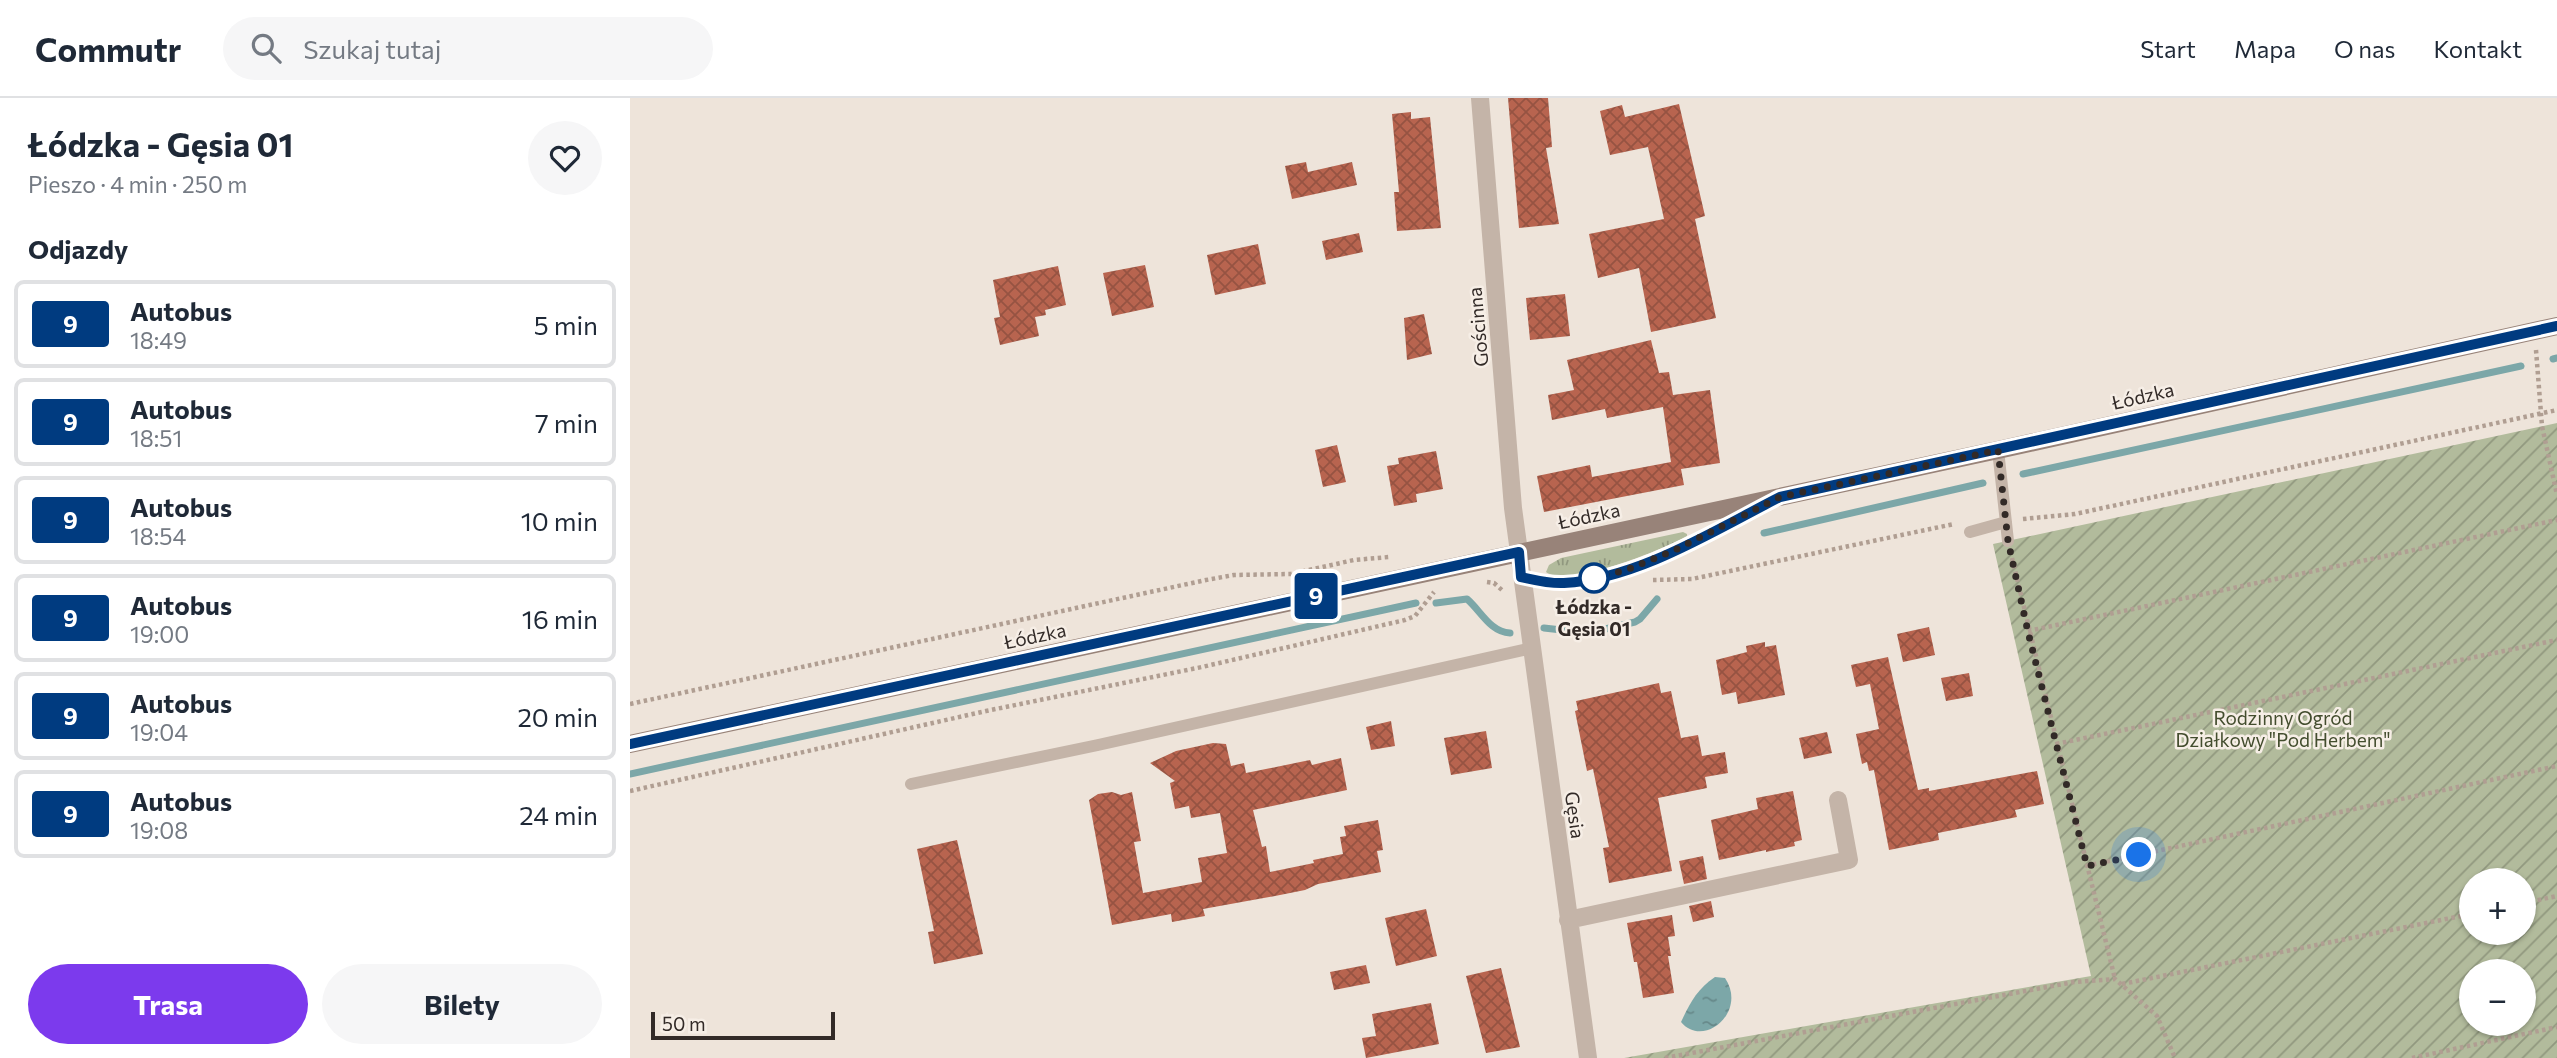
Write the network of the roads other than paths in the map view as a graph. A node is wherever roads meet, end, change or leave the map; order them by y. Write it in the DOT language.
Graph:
graph roads {
  1 [pos="1480,98"];
  2 [pos="2557,326"];
  3 [pos="1998,450"];
  4 [pos="1780,497"];
  5 [pos="2006,522"];
  6 [pos="1970,532"];
  7 [pos="2008,541"];
  8 [pos="1519,552"];
  9 [pos="1521,577"];
  10 [pos="1532,648"];
  11 [pos="630,744"];
  12 [pos="911,784"];
  13 [pos="1838,800"];
  14 [pos="1568,920"];
  15 [pos="1588,1058"];
  1 -- 8 [label="street, Gościnna"];
  2 -- 3 [label="main road, Łódzka"];
  3 -- 4 [label="main road, Łódzka"];
  3 -- 5 [label="lane"];
  4 -- 8 [label="main road, Łódzka"];
  4 -- 9 [label="lane"];
  5 -- 6 [label="lane"];
  5 -- 7 [label="lane"];
  8 -- 9 [label="street, Gościnna"];
  8 -- 11 [label="main road, Łódzka"];
  9 -- 10 [label="street, Gęsia"];
  10 -- 12 [label="lane"];
  10 -- 14 [label="street, Gęsia"];
  13 -- 14 [label="street"];
  14 -- 15 [label="street, Gęsia"];
}
